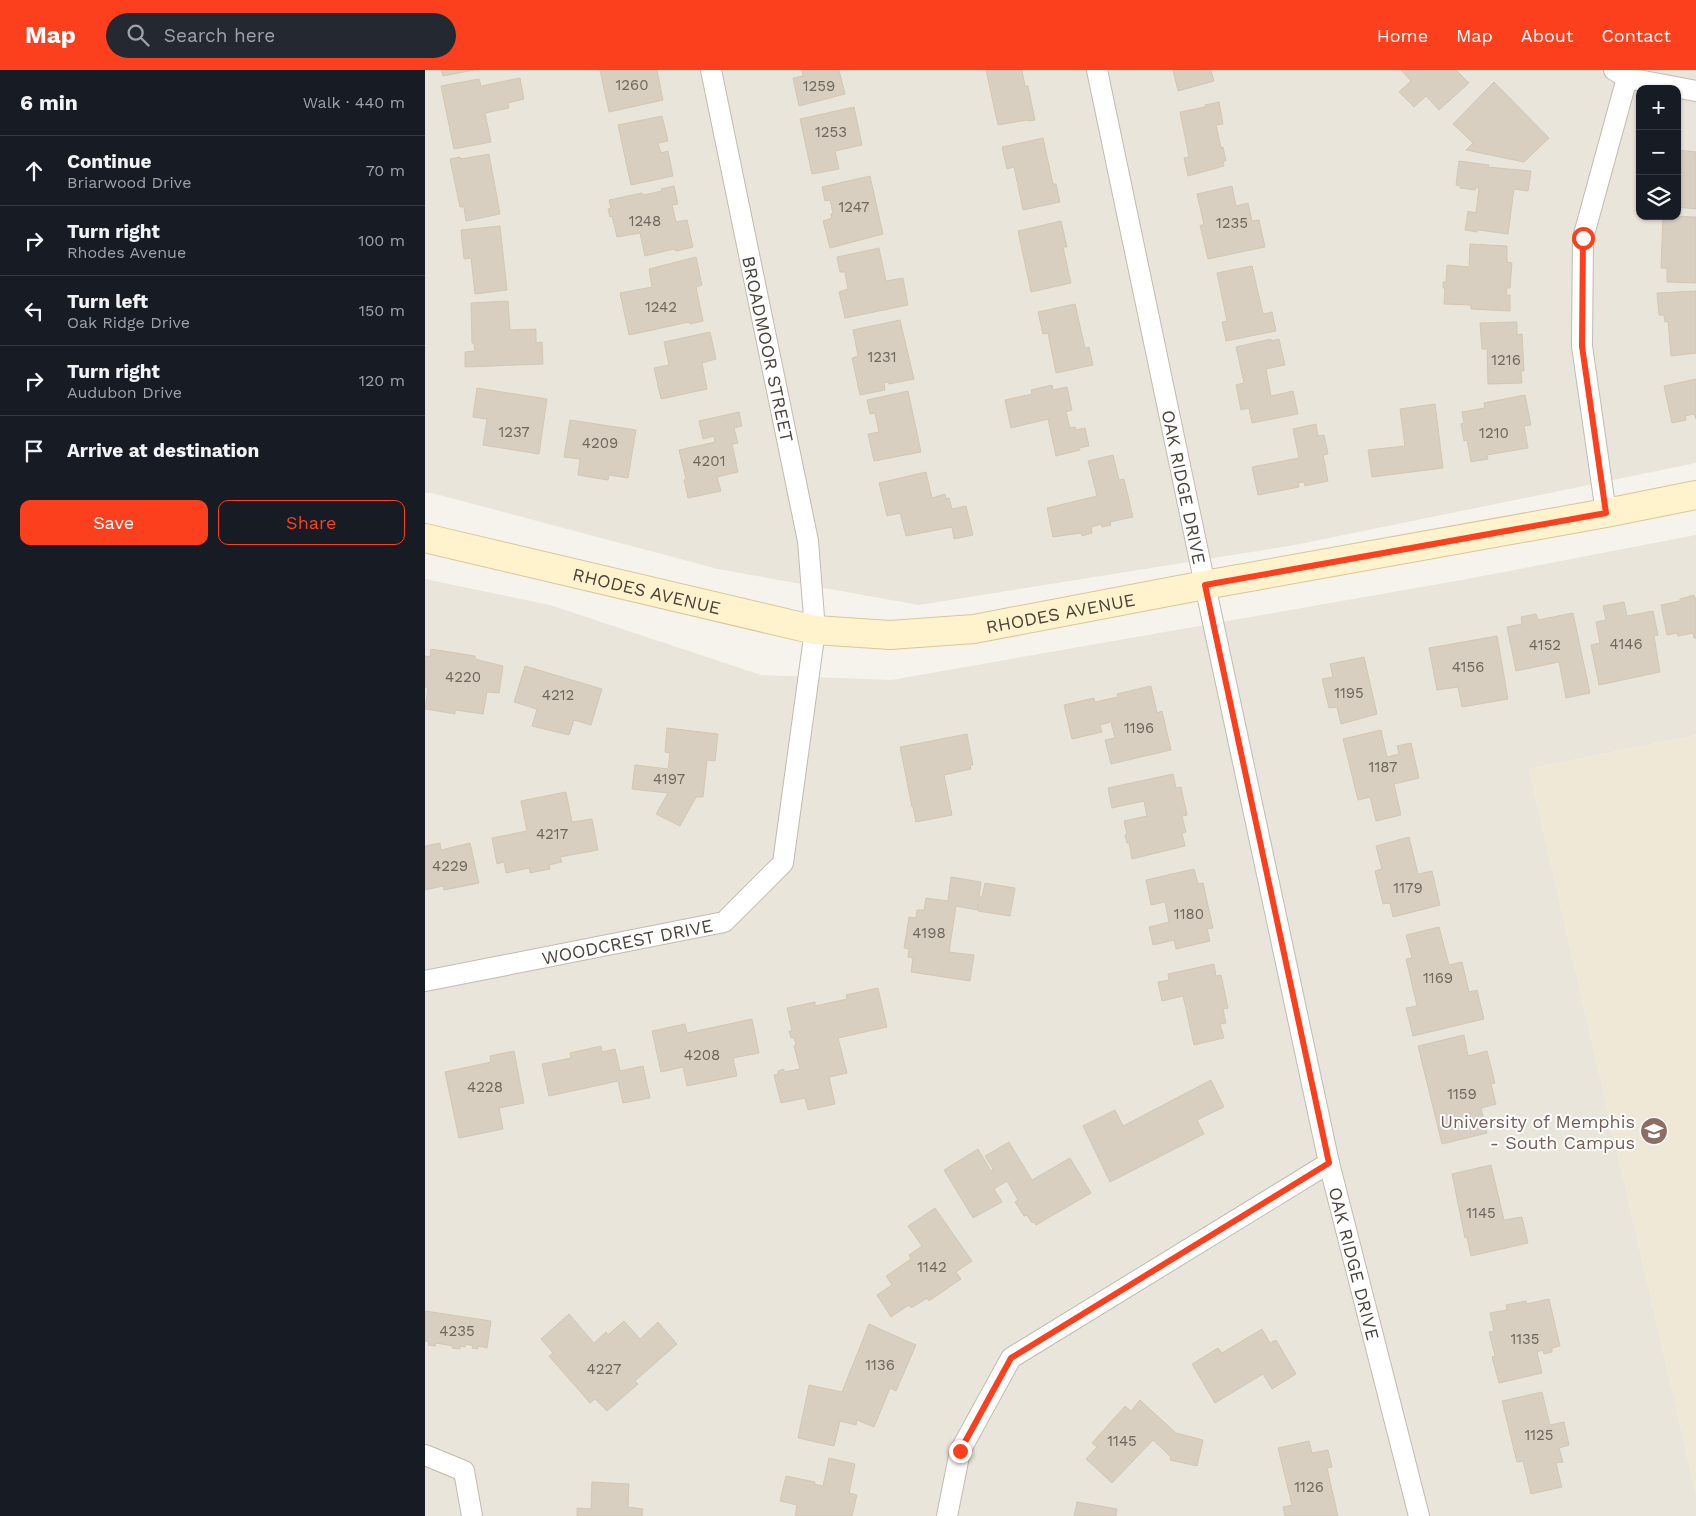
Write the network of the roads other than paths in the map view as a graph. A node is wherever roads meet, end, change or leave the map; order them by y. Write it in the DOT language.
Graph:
graph roads {
  1 [pos="711,70"];
  2 [pos="1097,70"];
  3 [pos="1620,74"];
  4 [pos="1696,92"];
  5 [pos="1696,495"];
  6 [pos="1606,513"];
  7 [pos="425,538"];
  8 [pos="1205,585"];
  9 [pos="815,630"];
  10 [pos="425,981"];
  11 [pos="1329,1163"];
  12 [pos="425,1455"];
  13 [pos="472,1516"];
  14 [pos="947,1516"];
  15 [pos="1419,1516"];
  1 -- 9 [label="street, BROADMOOR STREET"];
  2 -- 8 [label="street, OAK RIDGE DRIVE"];
  3 -- 4 [label="street"];
  3 -- 6 [label="street"];
  5 -- 6 [label="main road, RHODES AVENUE"];
  6 -- 8 [label="main road, RHODES AVENUE"];
  7 -- 9 [label="main road, RHODES AVENUE"];
  8 -- 9 [label="main road, RHODES AVENUE"];
  8 -- 11 [label="street, OAK RIDGE DRIVE"];
  9 -- 10 [label="street, WOODCREST DRIVE"];
  11 -- 14 [label="street"];
  11 -- 15 [label="street, OAK RIDGE DRIVE"];
  12 -- 13 [label="street"];
}
